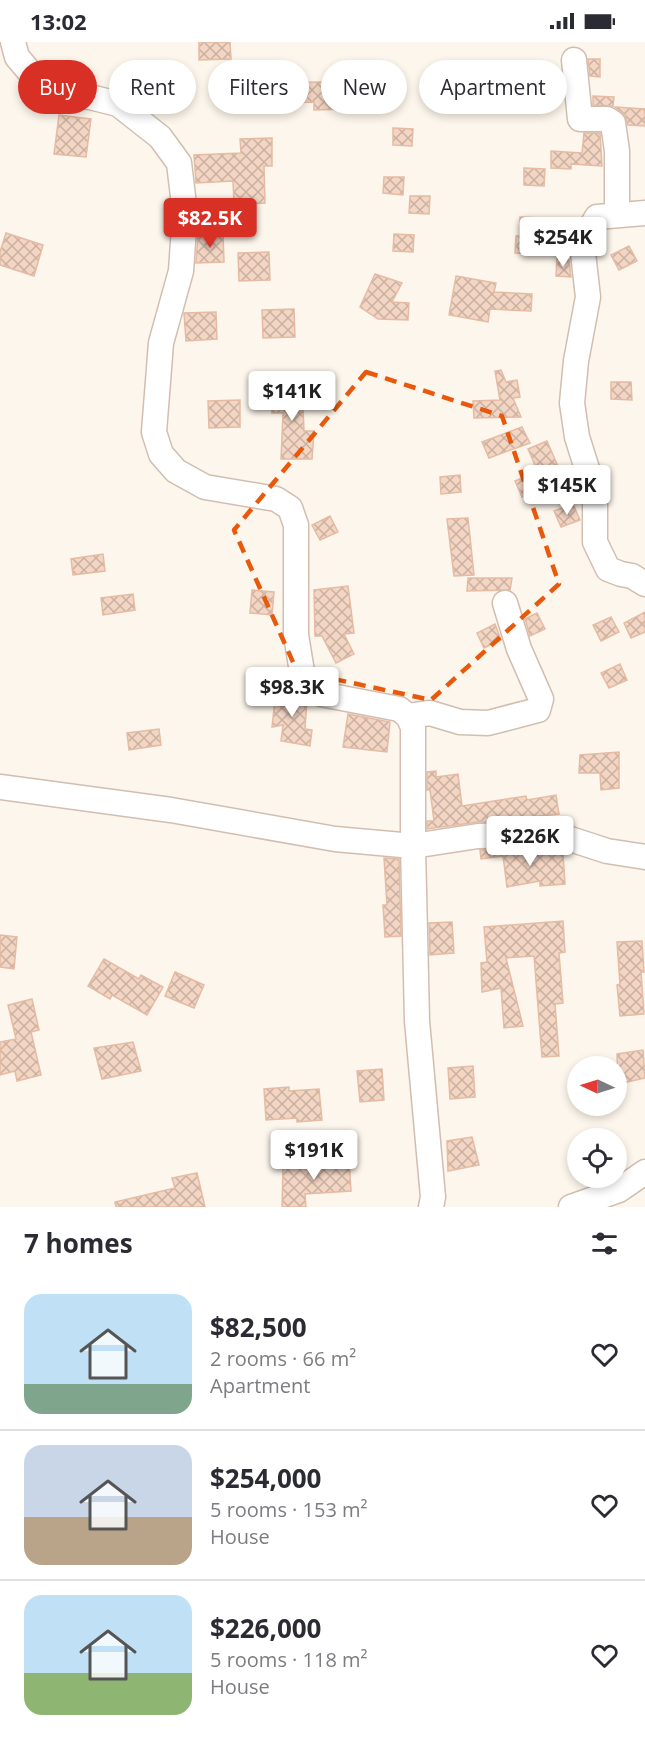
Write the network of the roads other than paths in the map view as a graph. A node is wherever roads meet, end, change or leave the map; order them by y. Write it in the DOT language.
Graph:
graph roads {
  1 [pos="13,42"];
  2 [pos="574,60"];
  3 [pos="645,213"];
  4 [pos="618,214"];
  5 [pos="645,584"];
  6 [pos="505,603"];
  7 [pos="408,716"];
  8 [pos="0,787"];
  9 [pos="413,846"];
  10 [pos="645,857"];
  11 [pos="645,1172"];
  12 [pos="431,1207"];
  13 [pos="571,1207"];
  1 -- 7 [label="street"];
  2 -- 4 [label="street"];
  3 -- 4 [label="street"];
  4 -- 5 [label="street"];
  6 -- 7 [label="street"];
  7 -- 9 [label="street"];
  8 -- 9 [label="street"];
  9 -- 10 [label="street"];
  9 -- 12 [label="street"];
  11 -- 13 [label="street"];
}
